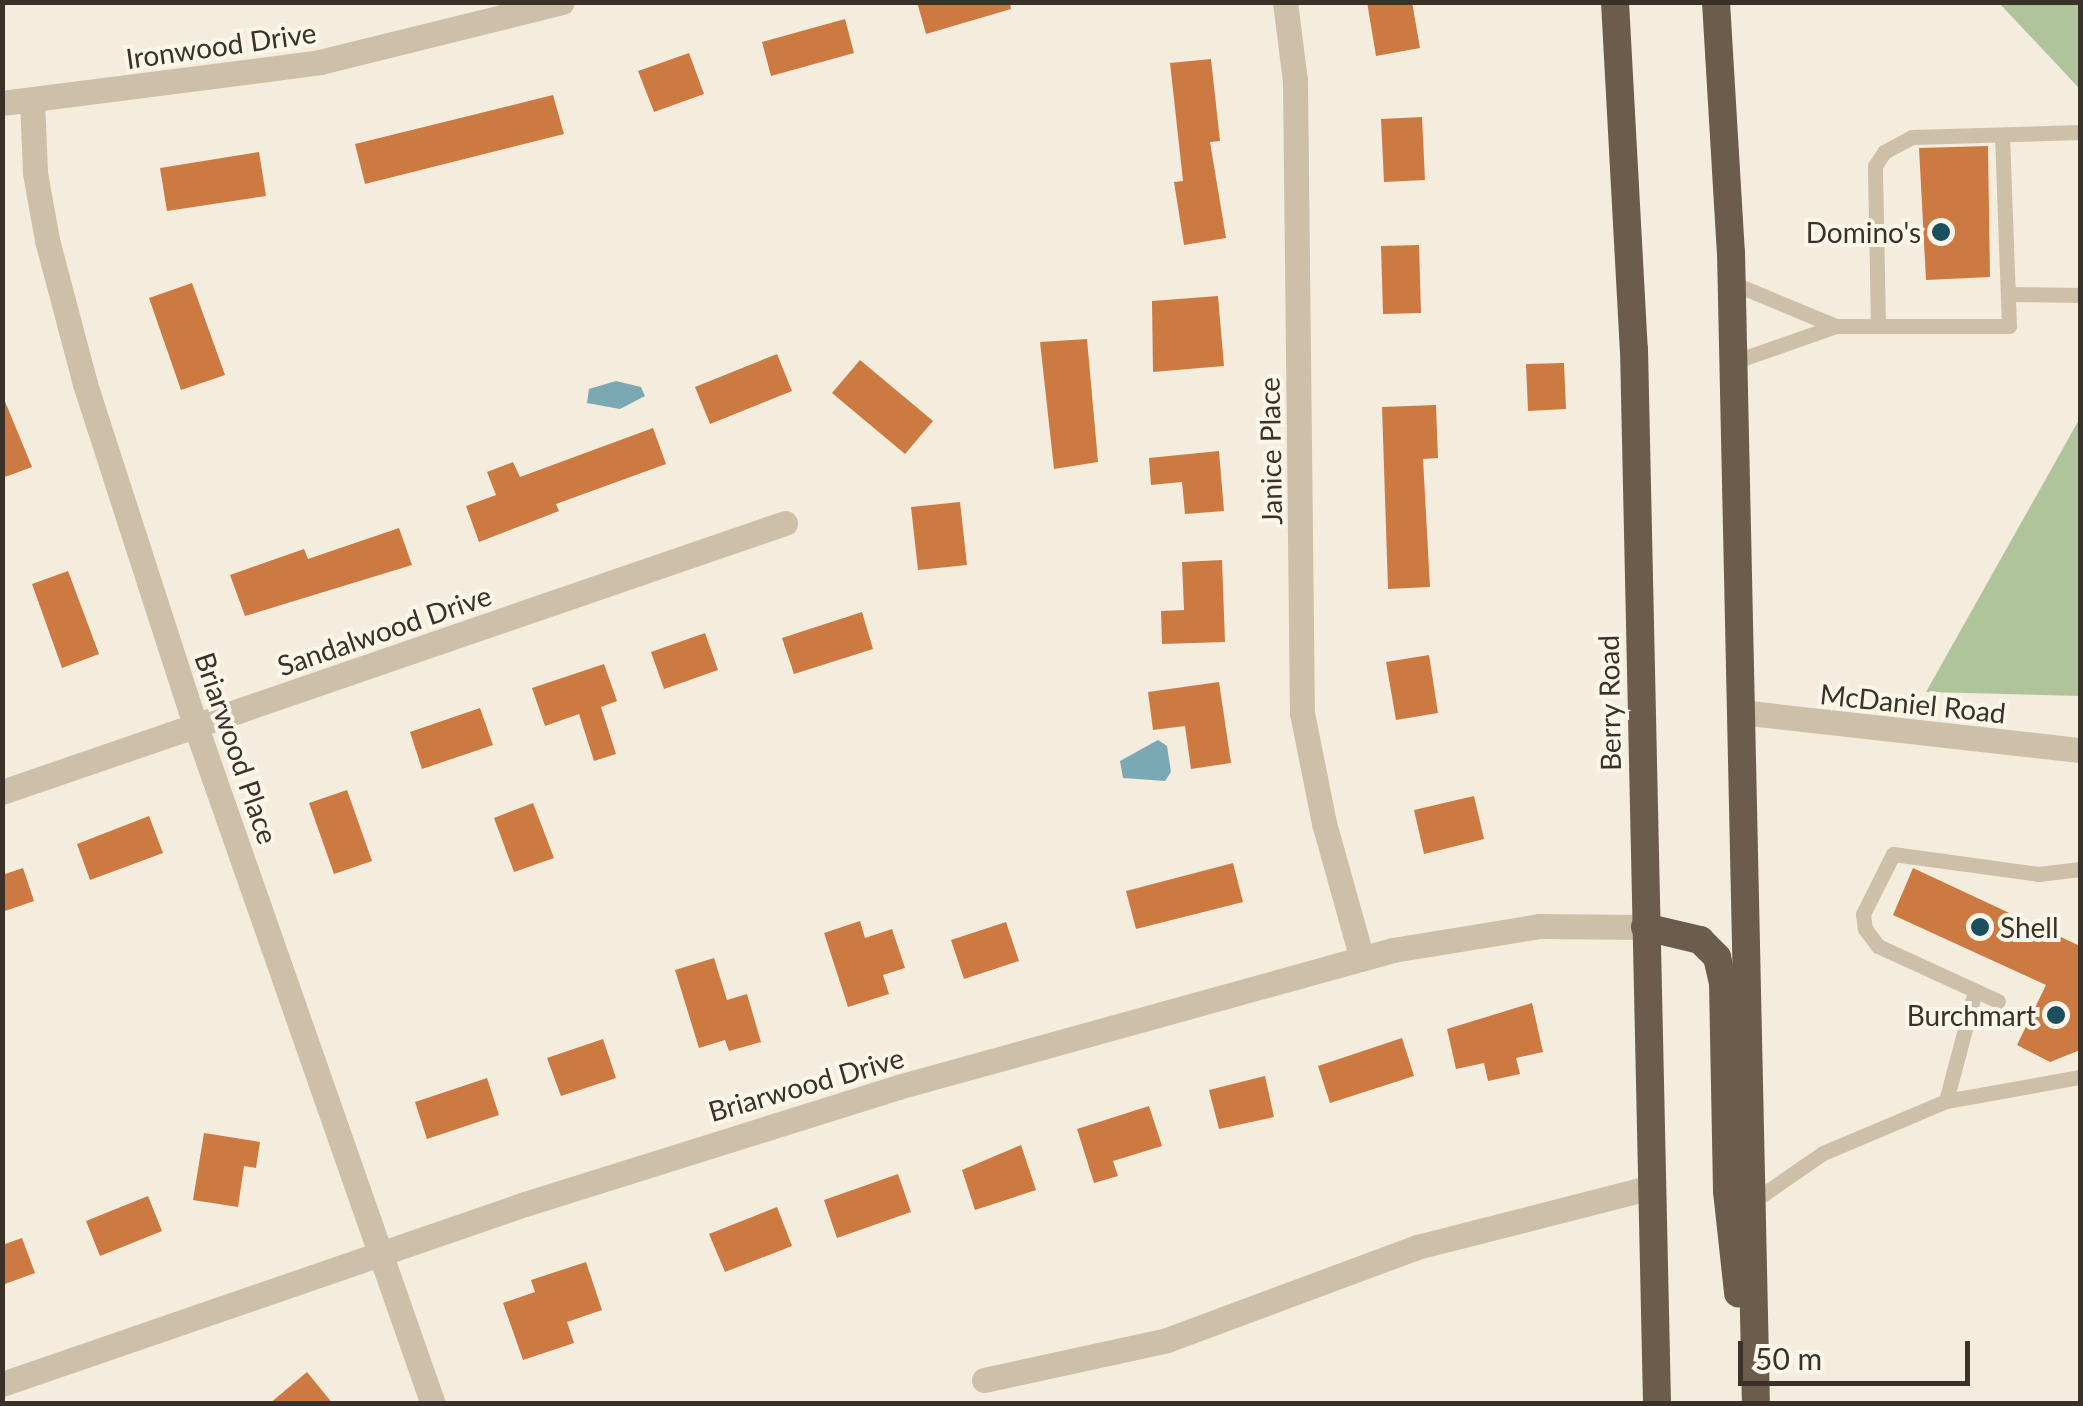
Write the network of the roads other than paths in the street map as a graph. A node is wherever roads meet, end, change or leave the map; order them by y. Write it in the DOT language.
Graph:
graph roads {
  1 [pos="562,2"];
  2 [pos="1285,2"];
  3 [pos="1616,2"];
  4 [pos="1716,2"];
  5 [pos="32,100"];
  6 [pos="2,102"];
  7 [pos="2080,132"];
  8 [pos="2002,135"];
  9 [pos="1732,283"];
  10 [pos="2008,294"];
  11 [pos="2080,296"];
  12 [pos="1836,326"];
  13 [pos="1878,326"];
  14 [pos="1734,362"];
  15 [pos="785,523"];
  16 [pos="1740,712"];
  17 [pos="196,727"];
  18 [pos="2080,750"];
  19 [pos="2,792"];
  20 [pos="2080,869"];
  21 [pos="1646,928"];
  22 [pos="1362,959"];
  23 [pos="1974,991"];
  24 [pos="1998,1001"];
  25 [pos="2080,1077"];
  26 [pos="1946,1100"];
  27 [pos="1652,1187"];
  28 [pos="1752,1202"];
  29 [pos="380,1254"];
  30 [pos="984,1380"];
  31 [pos="2,1384"];
  32 [pos="433,1404"];
  33 [pos="1658,1404"];
  34 [pos="1753,1404"];
  1 -- 5 [label="street, Ironwood Drive"];
  2 -- 22 [label="street, Janice Place"];
  3 -- 21 [label="highway, Berry Road"];
  4 -- 9 [label="highway"];
  5 -- 6 [label="street, Ironwood Drive"];
  5 -- 17 [label="street, Briarwood Place"];
  7 -- 8 [label="lane"];
  8 -- 10 [label="lane"];
  8 -- 13 [label="lane"];
  9 -- 12 [label="lane"];
  9 -- 14 [label="highway"];
  10 -- 11 [label="lane"];
  10 -- 13 [label="lane"];
  12 -- 13 [label="lane"];
  12 -- 14 [label="lane"];
  14 -- 16 [label="highway"];
  15 -- 17 [label="street, Sandalwood Drive"];
  16 -- 18 [label="street, McDaniel Road"];
  16 -- 28 [label="highway"];
  17 -- 19 [label="street, Sandalwood Drive"];
  17 -- 29 [label="street, Briarwood Place"];
  20 -- 23 [label="lane"];
  21 -- 22 [label="street, Briarwood Drive"];
  21 -- 27 [label="highway, Berry Road"];
  21 -- 34 [label="highway"];
  22 -- 29 [label="street, Briarwood Drive"];
  23 -- 24 [label="lane"];
  23 -- 26 [label="lane"];
  25 -- 26 [label="lane"];
  26 -- 28 [label="lane"];
  27 -- 30 [label="street"];
  27 -- 33 [label="highway, Berry Road"];
  28 -- 34 [label="highway"];
  29 -- 31 [label="street, Briarwood Drive"];
  29 -- 32 [label="street, Briarwood Place"];
}
